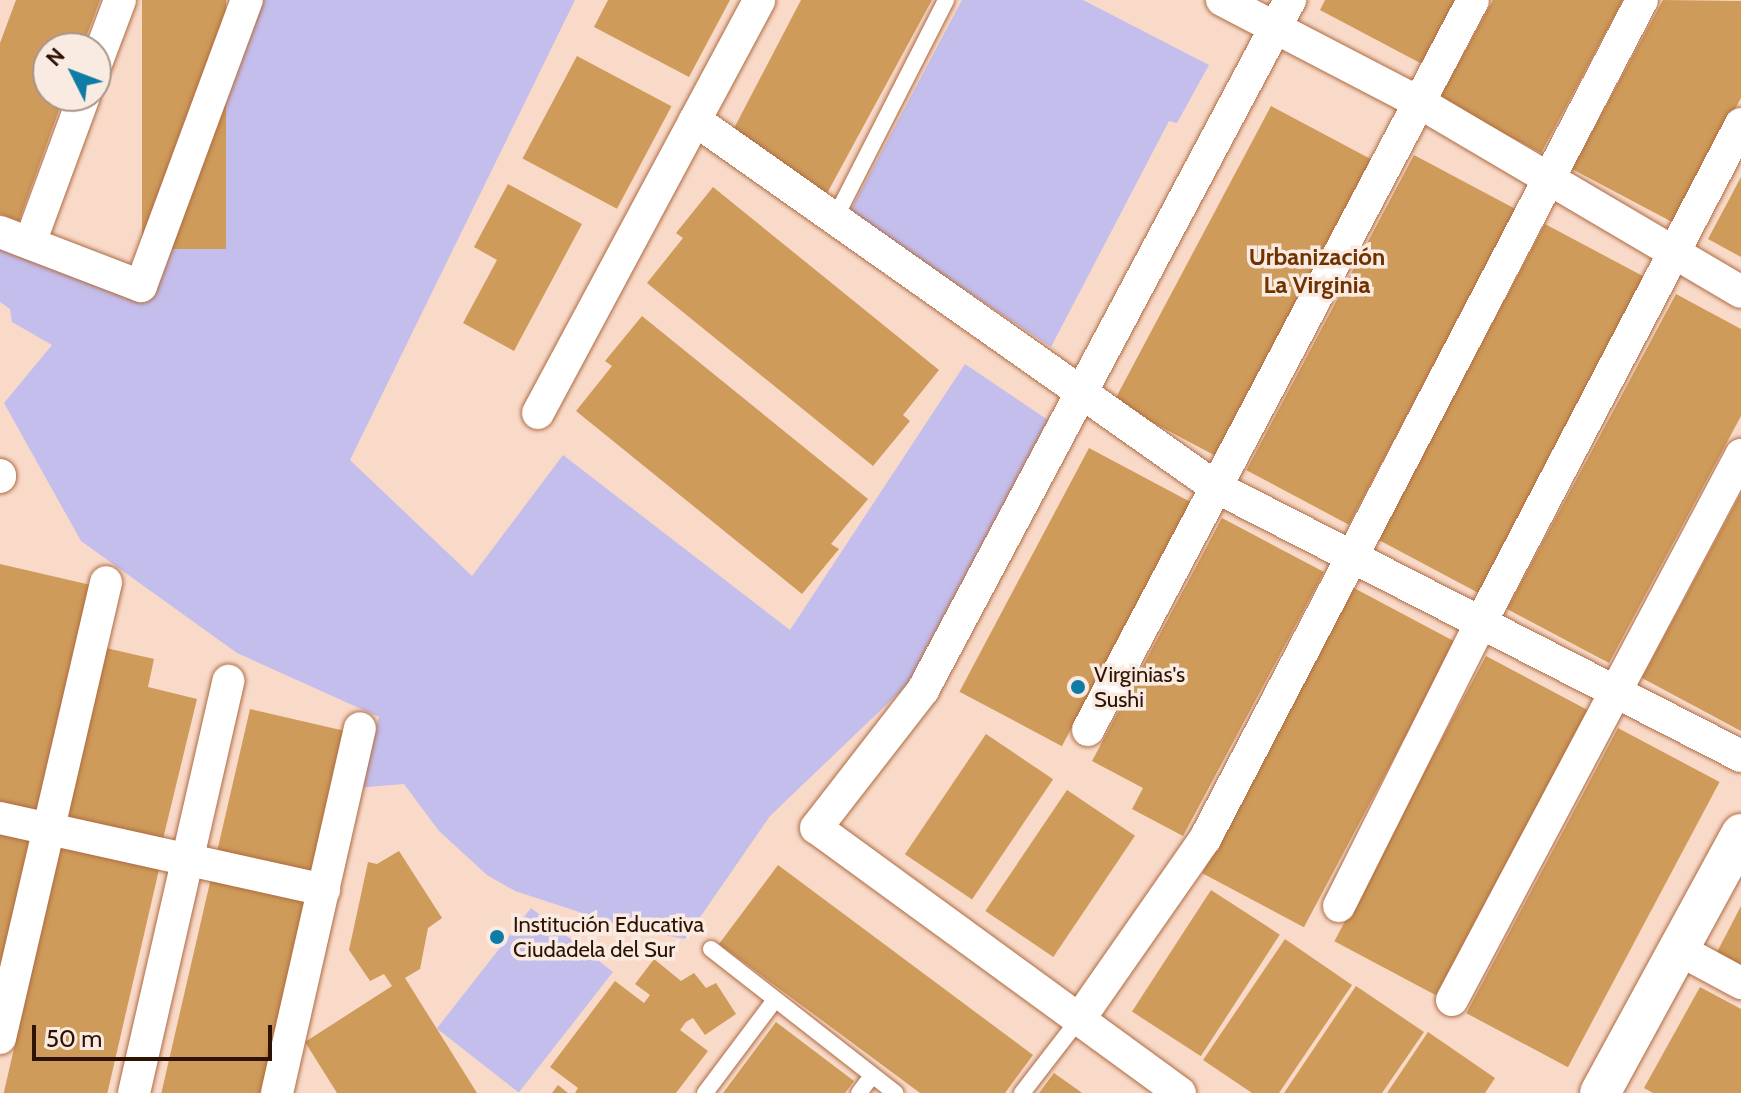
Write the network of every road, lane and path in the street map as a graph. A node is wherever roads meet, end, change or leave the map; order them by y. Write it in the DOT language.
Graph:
graph roads {
  1 [pos="120,0"];
  2 [pos="247,0"];
  3 [pos="759,0"];
  4 [pos="946,0"];
  5 [pos="1222,0"];
  6 [pos="1473,0"];
  7 [pos="1642,0"];
  8 [pos="1284,14"];
  9 [pos="108,32"];
  10 [pos="1422,104"];
  11 [pos="76,112"];
  12 [pos="695,120"];
  13 [pos="1741,124"];
  14 [pos="1546,181"];
  15 [pos="834,220"];
  16 [pos="15,238"];
  17 [pos="1675,255"];
  18 [pos="1741,292"];
  19 [pos="1079,393"];
  20 [pos="538,413"];
  21 [pos="1741,455"];
  22 [pos="1214,486"];
  23 [pos="1348,558"];
  24 [pos="106,582"];
  25 [pos="1480,624"];
  26 [pos="228,681"];
  27 [pos="1614,692"];
  28 [pos="360,728"];
  29 [pos="1088,730"];
  30 [pos="1741,756"];
  31 [pos="0,818"];
  32 [pos="49,829"];
  33 [pos="1741,834"];
  34 [pos="187,858"];
  35 [pos="324,890"];
  36 [pos="1339,906"];
  37 [pos="711,949"];
  38 [pos="1678,949"];
  39 [pos="1741,983"];
  40 [pos="1452,1000"];
  41 [pos="774,1001"];
  42 [pos="1080,1018"];
  43 [pos="0,1038"];
  44 [pos="872,1076"];
  45 [pos="1610,1090"];
  46 [pos="134,1093"];
  47 [pos="277,1093"];
  48 [pos="705,1093"];
  49 [pos="859,1093"];
  50 [pos="895,1093"];
  51 [pos="1022,1093"];
  52 [pos="1180,1093"];
  1 -- 9 [label="street"];
  2 -- 16 [label="street"];
  3 -- 12 [label="street"];
  4 -- 15 [label="lane"];
  5 -- 8 [label="street"];
  6 -- 10 [label="street"];
  7 -- 14 [label="street"];
  8 -- 10 [label="street"];
  8 -- 19 [label="street"];
  10 -- 14 [label="street"];
  10 -- 22 [label="street"];
  11 -- 16 [label="street"];
  12 -- 15 [label="street"];
  12 -- 20 [label="street"];
  13 -- 17 [label="street"];
  14 -- 17 [label="street"];
  14 -- 23 [label="street"];
  15 -- 19 [label="street"];
  17 -- 18 [label="street"];
  17 -- 25 [label="street"];
  19 -- 22 [label="street"];
  19 -- 42 [label="street"];
  21 -- 27 [label="street"];
  22 -- 23 [label="street"];
  22 -- 29 [label="street"];
  23 -- 25 [label="street"];
  23 -- 42 [label="street"];
  24 -- 32 [label="street"];
  25 -- 27 [label="street"];
  25 -- 36 [label="street"];
  26 -- 34 [label="street"];
  27 -- 30 [label="street"];
  27 -- 40 [label="street"];
  28 -- 35 [label="street"];
  31 -- 32 [label="street"];
  32 -- 34 [label="street"];
  32 -- 43 [label="street"];
  33 -- 38 [label="street"];
  34 -- 35 [label="street"];
  34 -- 46 [label="street"];
  35 -- 47 [label="street"];
  37 -- 41 [label="lane"];
  38 -- 39 [label="street"];
  38 -- 45 [label="street"];
  41 -- 44 [label="lane"];
  41 -- 48 [label="lane"];
  42 -- 51 [label="lane"];
  42 -- 52 [label="street"];
  44 -- 49 [label="lane"];
  44 -- 50 [label="lane"];
}
